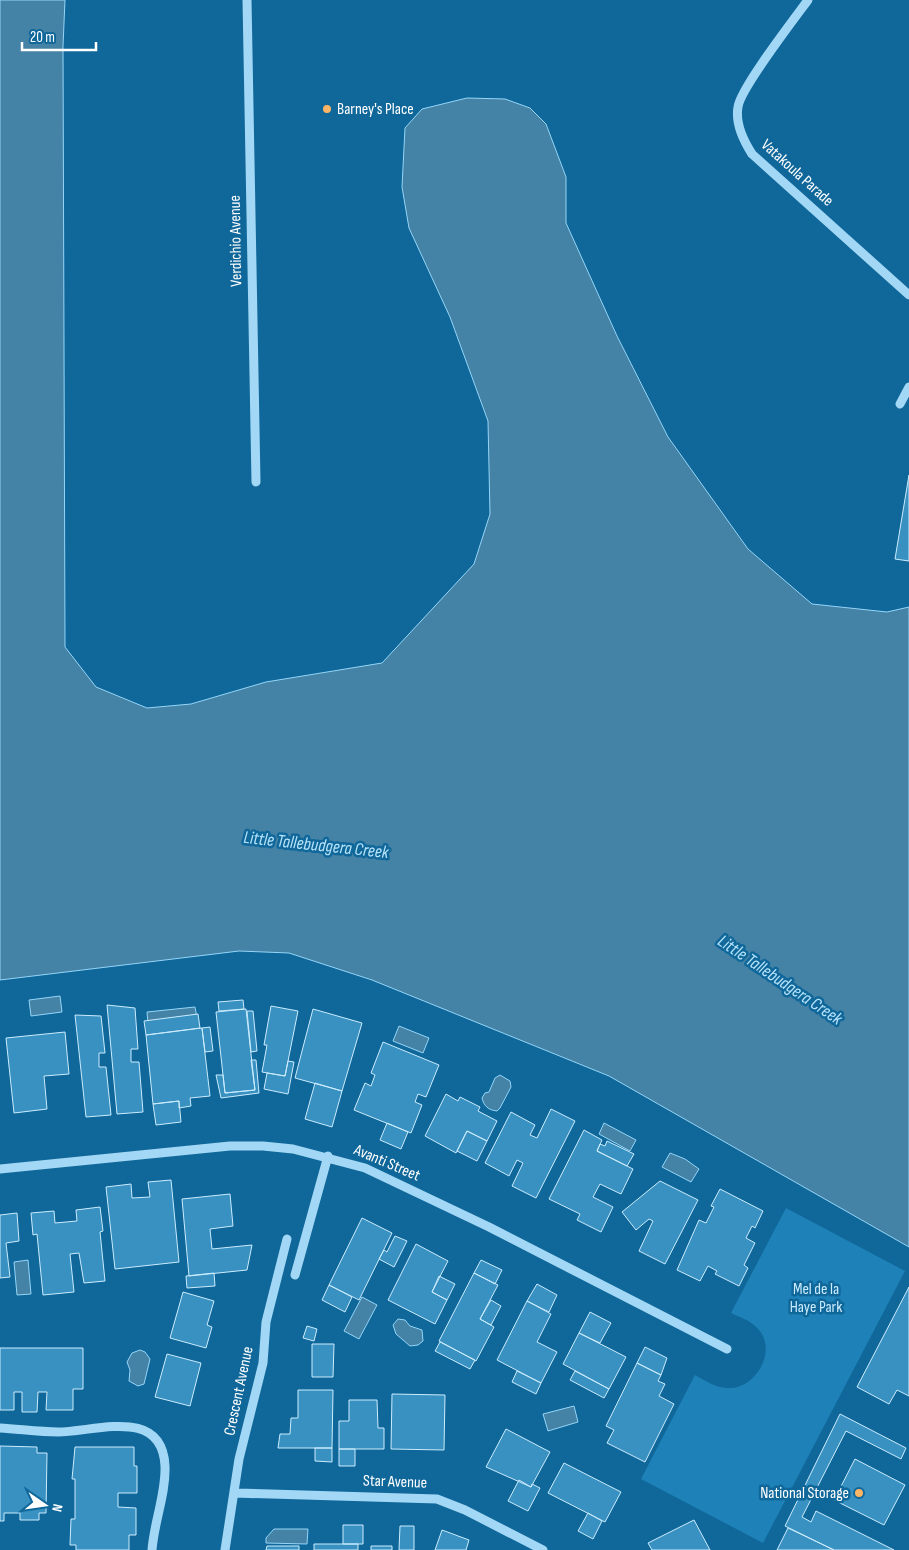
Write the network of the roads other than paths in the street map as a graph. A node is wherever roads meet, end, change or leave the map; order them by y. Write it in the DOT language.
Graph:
graph roads {
  1 [pos="247,0"];
  2 [pos="808,0"];
  3 [pos="909,295"];
  4 [pos="909,388"];
  5 [pos="900,404"];
  6 [pos="256,482"];
  7 [pos="328,1156"];
  8 [pos="0,1169"];
  9 [pos="287,1239"];
  10 [pos="295,1275"];
  11 [pos="727,1349"];
  12 [pos="0,1428"];
  13 [pos="235,1493"];
  14 [pos="152,1550"];
  15 [pos="226,1550"];
  16 [pos="543,1550"];
  1 -- 6 [label="street, Verdichio Avenue"];
  2 -- 3 [label="street, Vatakoula Parade"];
  4 -- 5 [label="street"];
  7 -- 8 [label="street, Avanti Street"];
  7 -- 10 [label="street"];
  7 -- 11 [label="street, Avanti Street"];
  9 -- 13 [label="street, Crescent Avenue"];
  12 -- 14 [label="street"];
  13 -- 15 [label="street, Crescent Avenue"];
  13 -- 16 [label="street, Star Avenue"];
}
